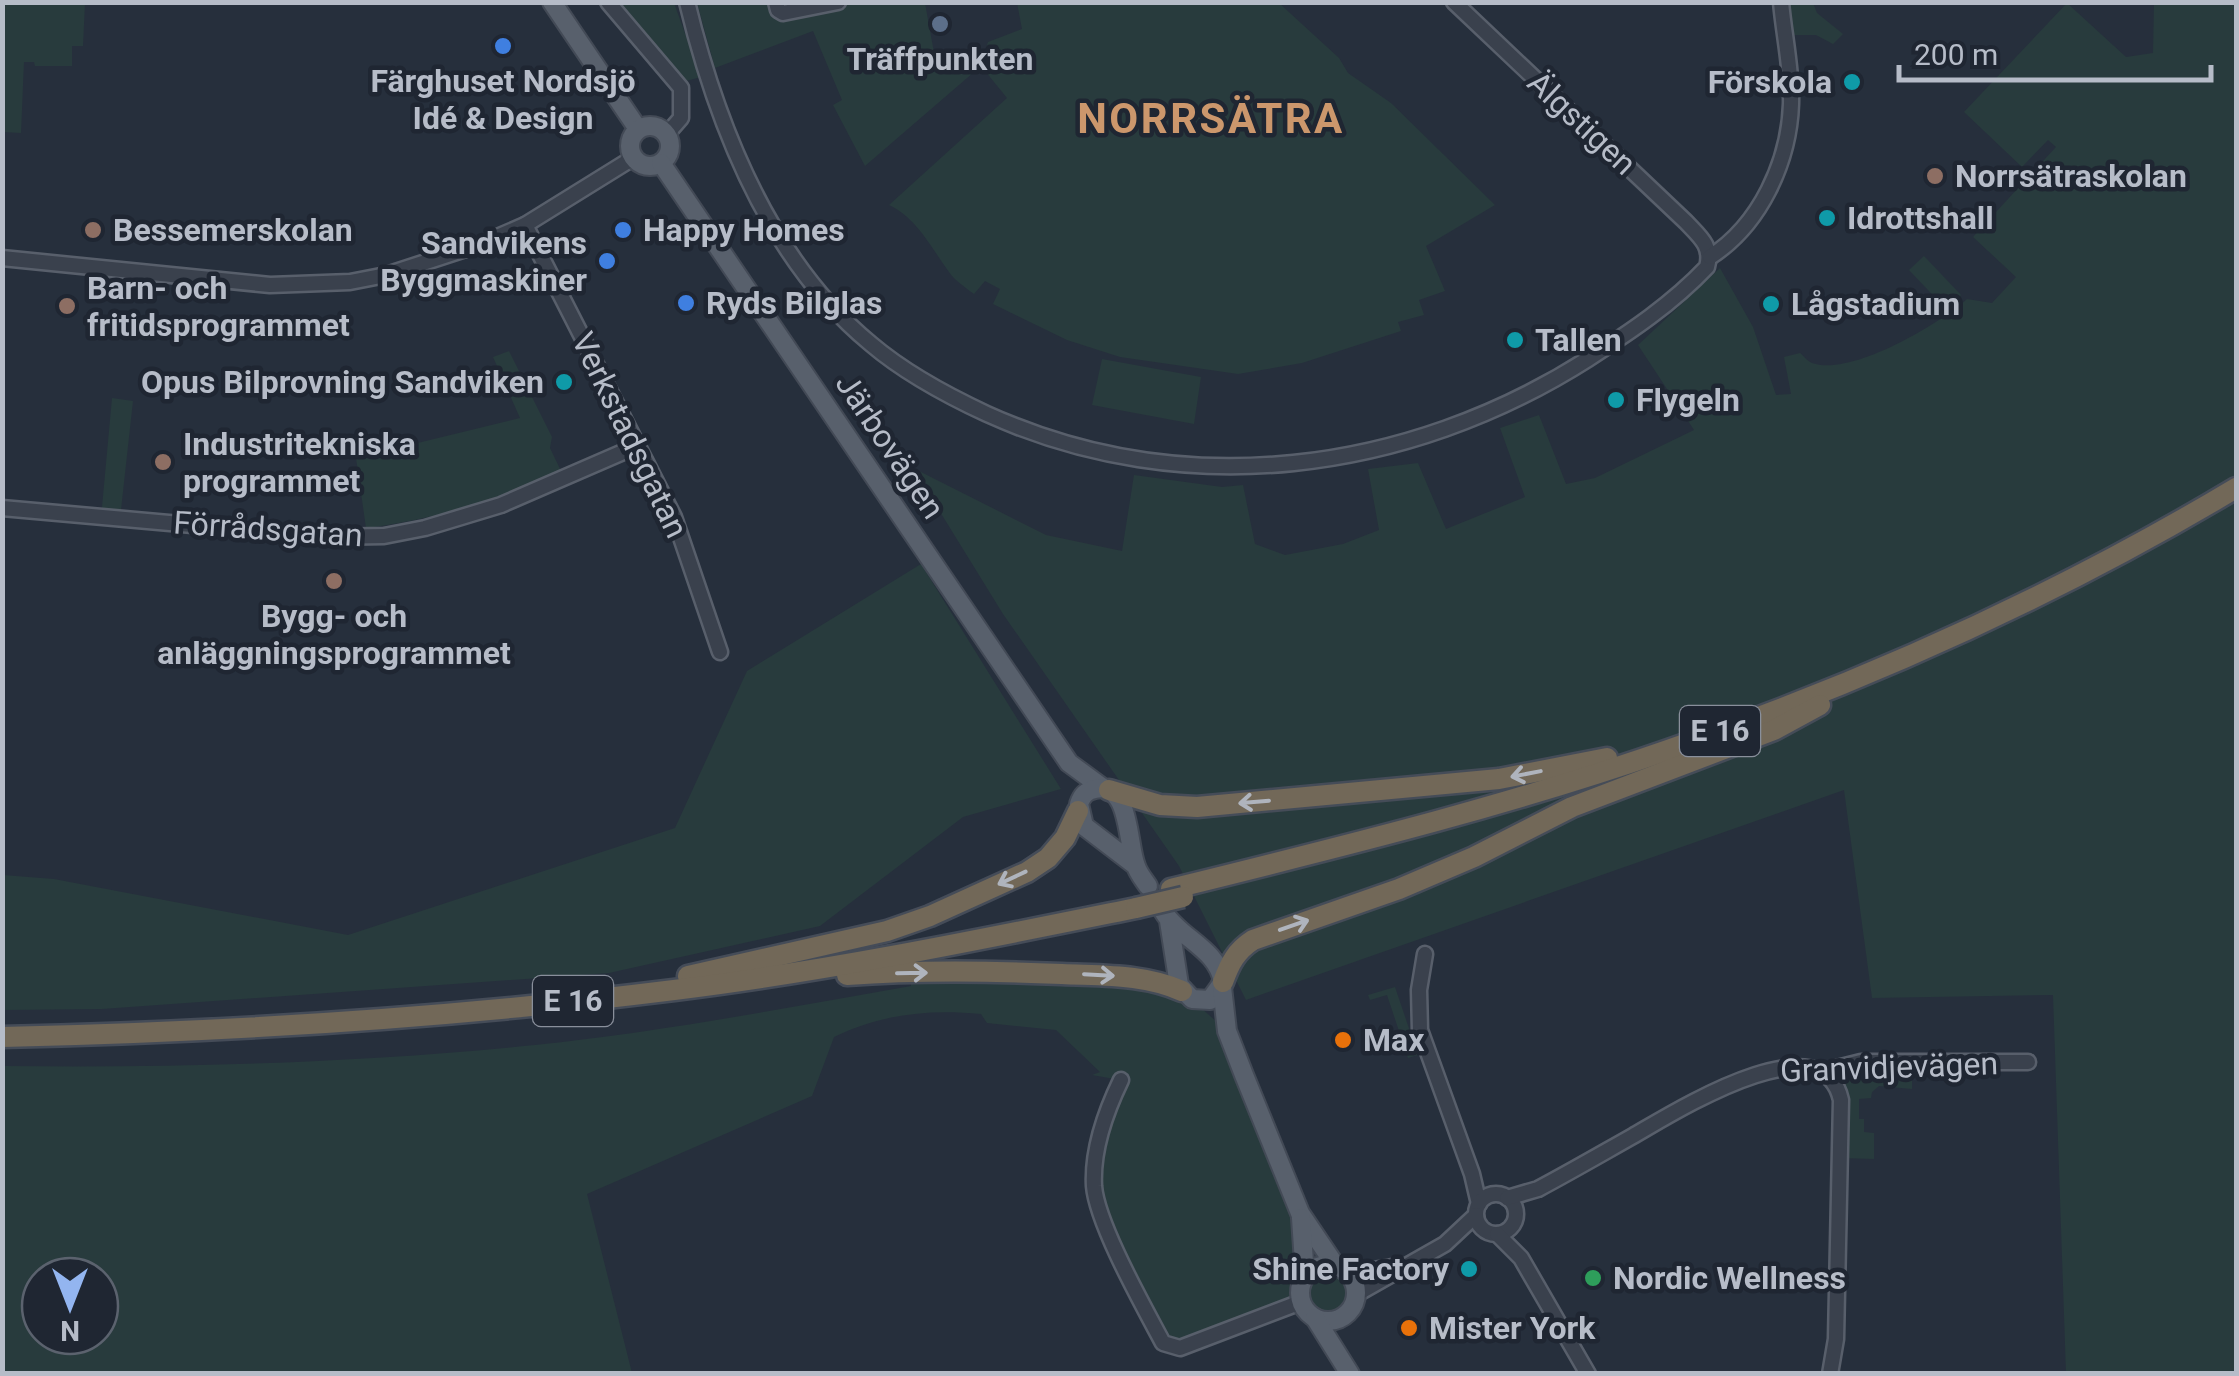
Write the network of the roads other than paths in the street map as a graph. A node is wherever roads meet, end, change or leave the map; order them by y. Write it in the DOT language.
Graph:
graph roads {
  1 [pos="552,2"];
  2 [pos="608,2"];
  3 [pos="687,2"];
  4 [pos="776,2"];
  5 [pos="838,2"];
  6 [pos="1454,2"];
  7 [pos="1781,2"];
  8 [pos="638,130"];
  9 [pos="667,134"];
  10 [pos="633,158"];
  11 [pos="661,163"];
  12 [pos="525,224"];
  13 [pos="1709,251"];
  14 [pos="2,258"];
  15 [pos="637,446"];
  16 [pos="2236,488"];
  17 [pos="2236,501"];
  18 [pos="2,508"];
  19 [pos="720,652"];
  20 [pos="1821,704"];
  21 [pos="1690,743"];
  22 [pos="1068,763"];
  23 [pos="1106,789"];
  24 [pos="1078,808"];
  25 [pos="1135,865"];
  26 [pos="1177,893"];
  27 [pos="1139,897"];
  28 [pos="1425,954"];
  29 [pos="1222,984"];
  30 [pos="675,985"];
  31 [pos="1187,995"];
  32 [pos="2,1026"];
  33 [pos="1226,1031"];
  34 [pos="2,1037"];
  35 [pos="2028,1062"];
  36 [pos="1828,1076"];
  37 [pos="1121,1080"];
  38 [pos="1472,1174"];
  39 [pos="1538,1190"];
  40 [pos="1502,1196"];
  41 [pos="1477,1210"];
  42 [pos="1300,1213"];
  43 [pos="1515,1218"];
  44 [pos="1492,1233"];
  45 [pos="1445,1244"];
  46 [pos="1520,1258"];
  47 [pos="1409,1264"];
  48 [pos="1342,1269"];
  49 [pos="1305,1277"];
  50 [pos="1357,1294"];
  51 [pos="1302,1302"];
  52 [pos="1343,1317"];
  53 [pos="1315,1318"];
  54 [pos="1348,1368"];
  55 [pos="1588,1374"];
  56 [pos="1830,1374"];
  1 -- 8 [label="main road"];
  2 -- 9 [label="street"];
  3 -- 13 [label="street"];
  4 -- 5 [label="street"];
  6 -- 13 [label="street, Älgstigen"];
  7 -- 13 [label="street"];
  8 -- 9 [label="main road"];
  8 -- 10 [label="main road"];
  9 -- 11 [label="main road"];
  10 -- 11 [label="main road"];
  10 -- 12 [label="street"];
  11 -- 22 [label="main road, Järbovägen"];
  12 -- 14 [label="street"];
  12 -- 15 [label="street, Verkstadsgatan"];
  15 -- 18 [label="street, Förrådsgatan"];
  15 -- 19 [label="street, Verkstadsgatan"];
  16 -- 21 [label="highway, E 16"];
  17 -- 20 [label="highway, E 16"];
  20 -- 26 [label="highway, E 16"];
  29 -- 20 [label="highway, one-way"];
  21 -- 23 [label="highway, one-way"];
  21 -- 26 [label="highway, E 16"];
  22 -- 23 [label="main road, Järbovägen"];
  22 -- 24 [label="main road, Järbovägen"];
  23 -- 24 [label="main road"];
  23 -- 25 [label="main road, Järbovägen"];
  24 -- 25 [label="main road, Järbovägen"];
  24 -- 30 [label="highway, one-way"];
  25 -- 27 [label="main road, Järbovägen"];
  26 -- 27 [label="highway, E 16, bridge"];
  27 -- 30 [label="highway, E 16"];
  28 -- 38 [label="street"];
  29 -- 31 [label="main road"];
  29 -- 31 [label="main road"];
  29 -- 33 [label="main road"];
  30 -- 31 [label="highway, one-way"];
  30 -- 32 [label="highway, E 16"];
  30 -- 34 [label="highway, E 16"];
  31 -- 33 [label="main road"];
  33 -- 42 [label="main road"];
  35 -- 36 [label="street, Granvidjevägen"];
  36 -- 39 [label="street, Granvidjevägen"];
  36 -- 56 [label="street"];
  37 -- 51 [label="street"];
  38 -- 40 [label="street"];
  38 -- 41 [label="street"];
  39 -- 40 [label="street, Granvidjevägen"];
  39 -- 43 [label="street, Granvidjevägen"];
  40 -- 41 [label="street"];
  40 -- 43 [label="street"];
  41 -- 44 [label="street"];
  41 -- 45 [label="street"];
  42 -- 48 [label="main road"];
  42 -- 49 [label="main road"];
  43 -- 44 [label="street"];
  43 -- 46 [label="street"];
  44 -- 45 [label="street"];
  44 -- 46 [label="street"];
  45 -- 47 [label="street"];
  46 -- 55 [label="street"];
  47 -- 48 [label="street"];
  47 -- 50 [label="street"];
  48 -- 49 [label="main road"];
  48 -- 50 [label="main road"];
  49 -- 51 [label="main road"];
  50 -- 52 [label="main road"];
  51 -- 53 [label="main road"];
  52 -- 53 [label="main road"];
  52 -- 54 [label="main road"];
  53 -- 54 [label="main road"];
}
